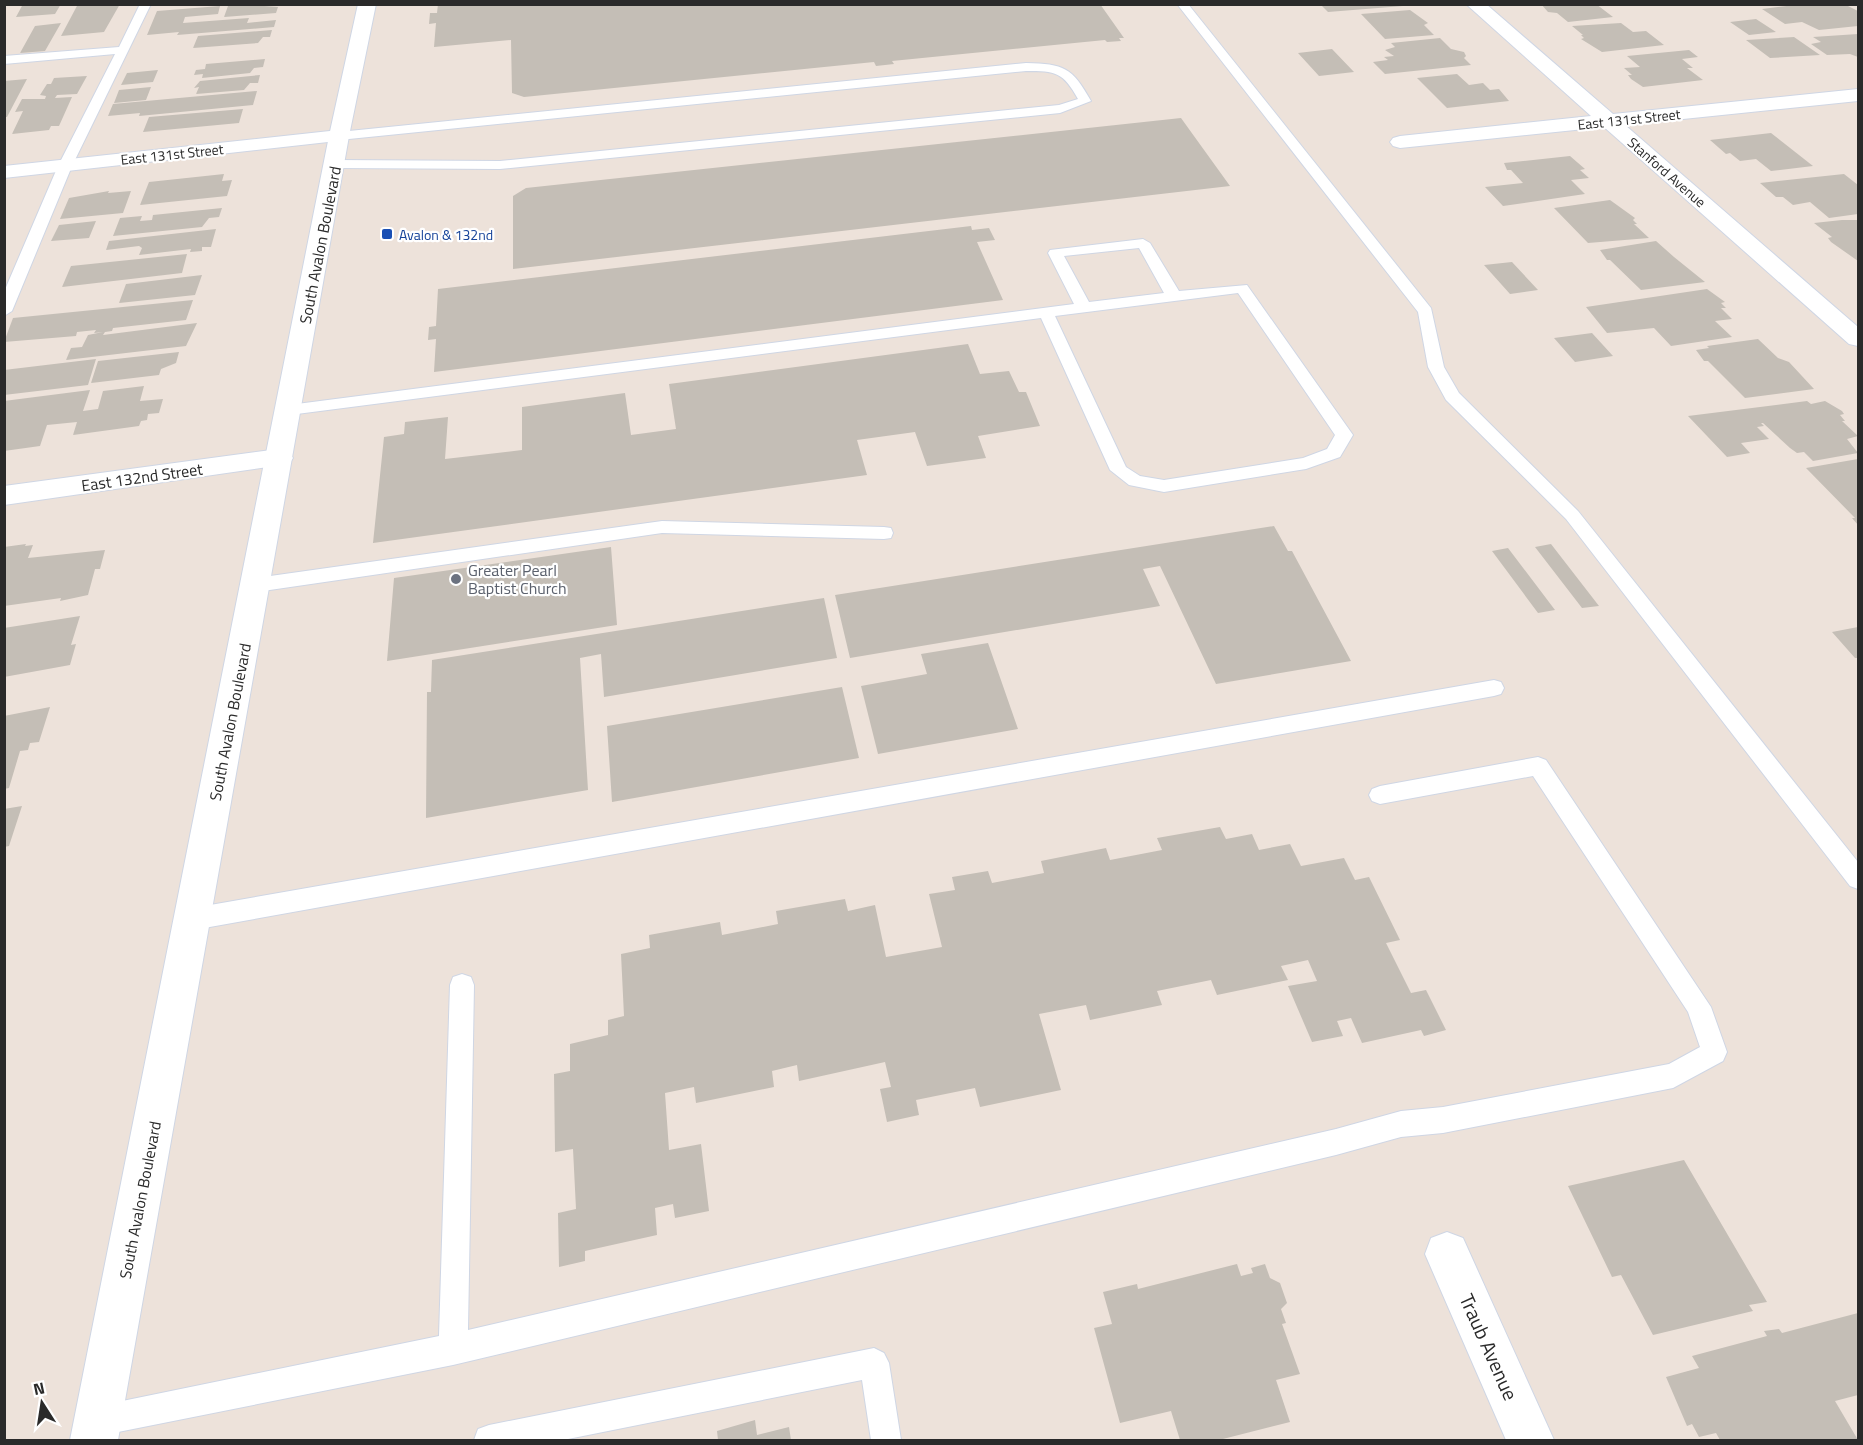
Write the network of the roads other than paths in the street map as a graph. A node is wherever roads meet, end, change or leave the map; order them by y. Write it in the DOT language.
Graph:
graph roads {
  1 [pos="146,4"];
  2 [pos="367,4"];
  3 [pos="1182,4"];
  4 [pos="1475,4"];
  5 [pos="125,50"];
  6 [pos="4,60"];
  7 [pos="1858,95"];
  8 [pos="1609,122"];
  9 [pos="339,136"];
  10 [pos="1400,142"];
  11 [pos="335,164"];
  12 [pos="65,166"];
  13 [pos="4,172"];
  14 [pos="1174,296"];
  15 [pos="1084,308"];
  16 [pos="5,309"];
  17 [pos="1046,313"];
  18 [pos="1858,339"];
  19 [pos="288,410"];
  20 [pos="279,458"];
  21 [pos="4,496"];
  22 [pos="884,533"];
  23 [pos="256,585"];
  24 [pos="1494,688"];
  25 [pos="1380,795"];
  26 [pos="1858,879"];
  27 [pos="193,919"];
  28 [pos="462,985"];
  29 [pos="1447,1254"];
  30 [pos="453,1350"];
  31 [pos="96,1431"];
  32 [pos="489,1440"];
  33 [pos="886,1440"];
  34 [pos="1530,1440"];
  1 -- 5 [label="lane"];
  2 -- 9 [label="street, South Avalon Boulevard"];
  3 -- 26 [label="lane"];
  4 -- 8 [label="street, Stanford Avenue"];
  5 -- 6 [label="lane"];
  5 -- 12 [label="lane"];
  7 -- 8 [label="street, East 131st Street"];
  8 -- 10 [label="street, East 131st Street"];
  8 -- 18 [label="street, Stanford Avenue"];
  9 -- 11 [label="street, South Avalon Boulevard"];
  9 -- 11 [label="lane"];
  9 -- 12 [label="street, East 131st Street"];
  11 -- 19 [label="street, South Avalon Boulevard"];
  12 -- 13 [label="street, East 131st Street"];
  12 -- 16 [label="lane"];
  14 -- 15 [label="lane"];
  14 -- 15 [label="lane"];
  14 -- 17 [label="lane"];
  15 -- 17 [label="lane"];
  17 -- 19 [label="lane"];
  19 -- 20 [label="street, South Avalon Boulevard"];
  20 -- 21 [label="street, East 132nd Street"];
  20 -- 23 [label="street, South Avalon Boulevard"];
  22 -- 23 [label="lane"];
  23 -- 27 [label="street, South Avalon Boulevard"];
  24 -- 27 [label="lane"];
  25 -- 30 [label="lane"];
  27 -- 31 [label="street, South Avalon Boulevard"];
  28 -- 30 [label="lane"];
  29 -- 34 [label="street, Traub Avenue"];
  30 -- 31 [label="lane"];
  32 -- 33 [label="lane"];
}
